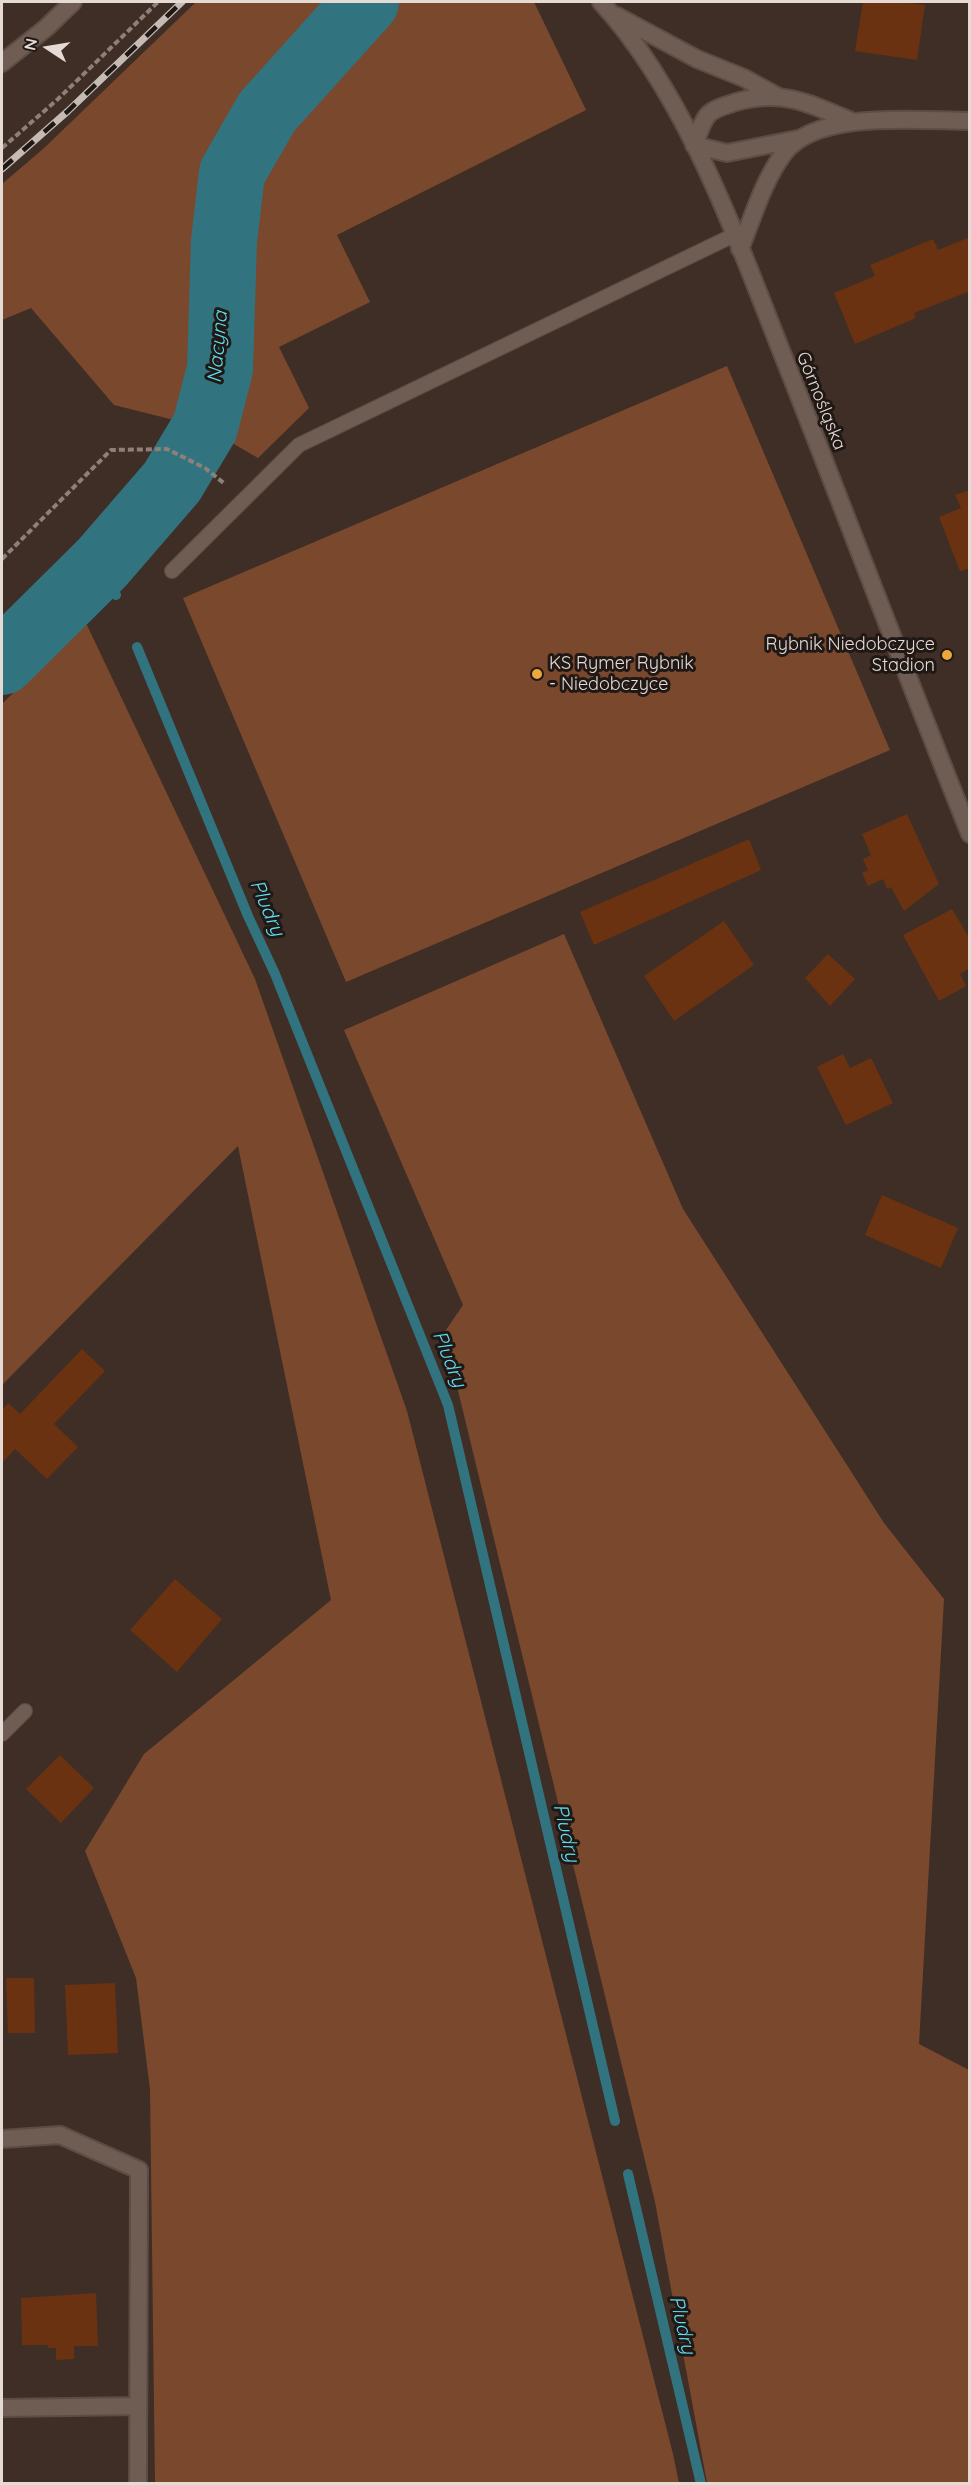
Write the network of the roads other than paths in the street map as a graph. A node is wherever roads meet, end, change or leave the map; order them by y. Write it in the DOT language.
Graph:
graph roads {
  1 [pos="73,2"];
  2 [pos="606,7"];
  3 [pos="2,63"];
  4 [pos="777,96"];
  5 [pos="851,121"];
  6 [pos="969,121"];
  7 [pos="798,139"];
  8 [pos="694,145"];
  9 [pos="737,242"];
  10 [pos="172,571"];
  11 [pos="969,834"];
  12 [pos="25,1711"];
  13 [pos="2,1734"];
  14 [pos="2,2139"];
  15 [pos="138,2406"];
  16 [pos="2,2408"];
  17 [pos="138,2484"];
  1 -- 3 [label="street"];
  2 -- 4 [label="street"];
  2 -- 8 [label="street, Górnośląska"];
  4 -- 5 [label="street"];
  4 -- 8 [label="street"];
  5 -- 6 [label="street"];
  5 -- 7 [label="street"];
  7 -- 8 [label="street"];
  7 -- 9 [label="street"];
  8 -- 9 [label="street, Górnośląska"];
  9 -- 10 [label="lane"];
  9 -- 11 [label="street, Górnośląska"];
  12 -- 13 [label="lane"];
  14 -- 15 [label="street"];
  15 -- 16 [label="street"];
  15 -- 17 [label="street"];
}
